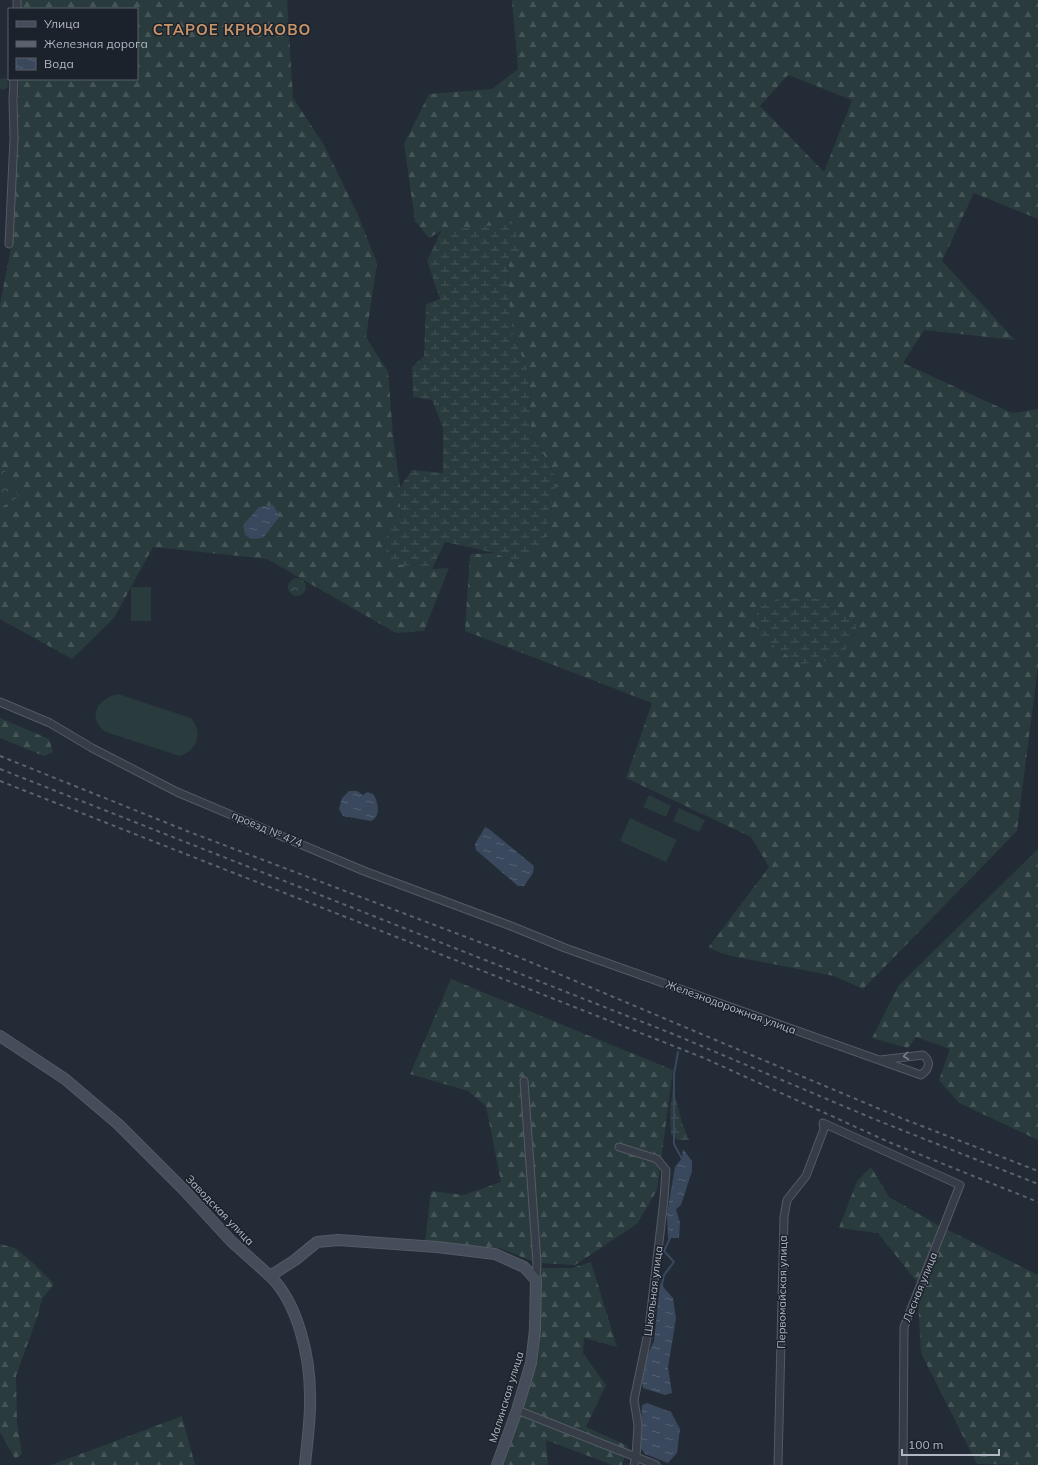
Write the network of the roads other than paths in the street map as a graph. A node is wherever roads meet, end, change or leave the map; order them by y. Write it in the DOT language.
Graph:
graph roads {
  1 [pos="14,80"];
  2 [pos="9,244"];
  3 [pos="0,702"];
  4 [pos="542,938"];
  5 [pos="0,1036"];
  6 [pos="880,1060"];
  7 [pos="524,1082"];
  8 [pos="619,1147"];
  9 [pos="960,1185"];
  10 [pos="270,1276"];
  11 [pos="536,1280"];
  12 [pos="517,1410"];
  13 [pos="636,1457"];
  14 [pos="305,1465"];
  15 [pos="497,1465"];
  16 [pos="634,1465"];
  17 [pos="656,1465"];
  18 [pos="778,1465"];
  19 [pos="903,1465"];
  1 -- 2 [label="street"];
  3 -- 4 [label="street, проезд № 474"];
  4 -- 6 [label="street, Железнодорожная улица"];
  5 -- 10 [label="street, Заводская улица"];
  6 -- 6 [label="street, Железнодорожная улица, one-way"];
  7 -- 11 [label="street"];
  8 -- 13 [label="street, Школьная улица"];
  9 -- 18 [label="street, Первомайская улица"];
  9 -- 19 [label="street, Лесная улица"];
  10 -- 11 [label="street"];
  10 -- 14 [label="street, Заводская улица"];
  11 -- 12 [label="street, Малинская улица"];
  12 -- 13 [label="street"];
  12 -- 15 [label="street, Малинская улица"];
  13 -- 16 [label="street, Школьная улица"];
  13 -- 17 [label="street"];
}
